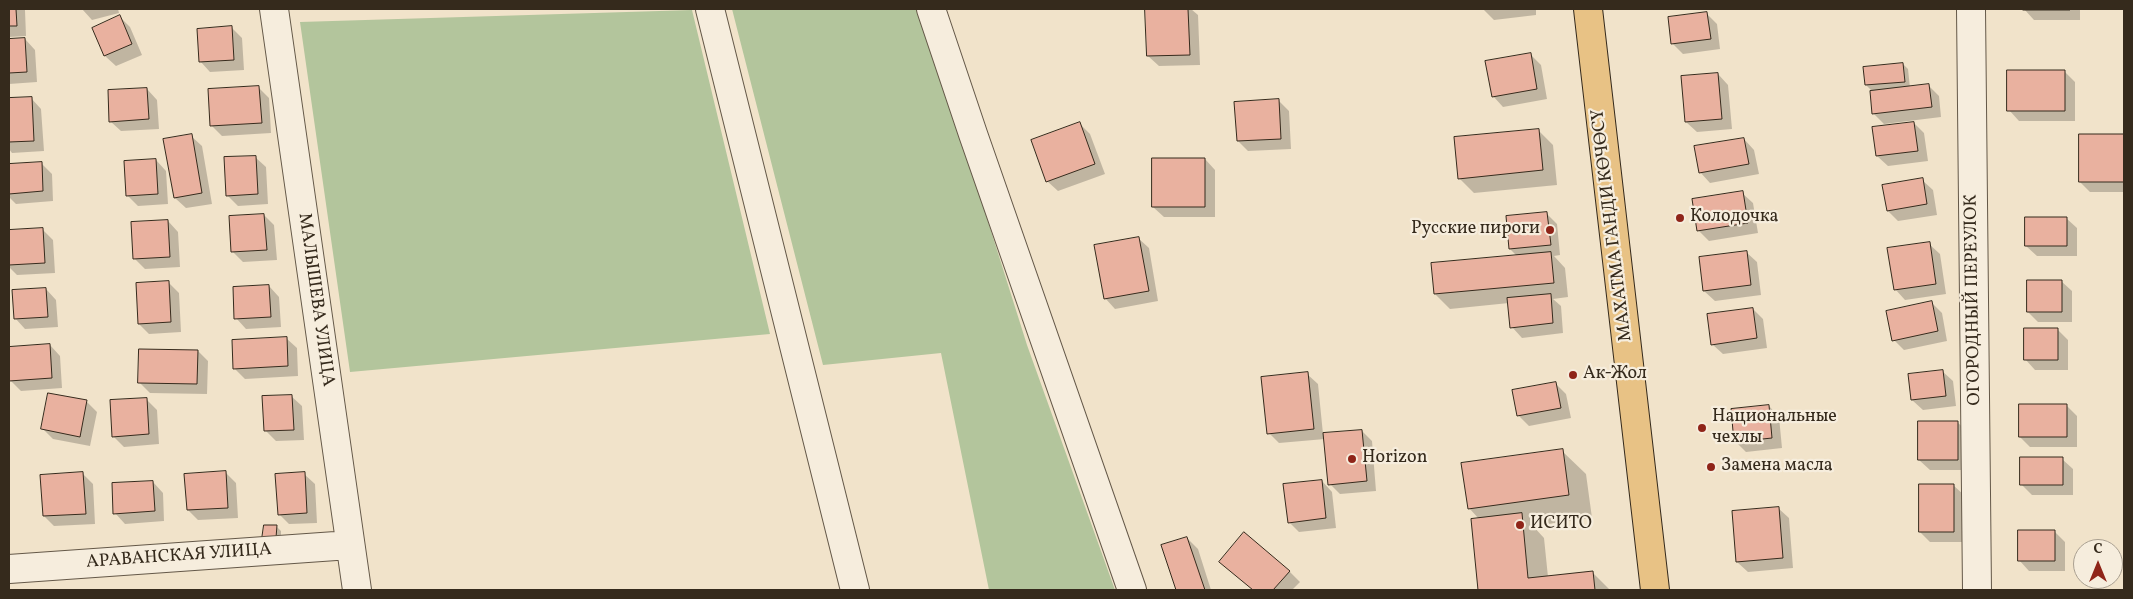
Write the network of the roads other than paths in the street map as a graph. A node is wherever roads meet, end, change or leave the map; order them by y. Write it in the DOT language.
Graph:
graph roads {
  1 [pos="274,9"];
  2 [pos="710,9"];
  3 [pos="932,9"];
  4 [pos="952,9"];
  5 [pos="1588,9"];
  6 [pos="1971,9"];
  7 [pos="350,544"];
  8 [pos="9,569"];
  9 [pos="357,590"];
  10 [pos="855,590"];
  11 [pos="1132,590"];
  12 [pos="1150,590"];
  13 [pos="1655,590"];
  14 [pos="1977,590"];
  1 -- 7 [label="street, МАЛЫШЕВА УЛИЦА"];
  2 -- 10 [label="street"];
  3 -- 11 [label="street"];
  4 -- 12 [label="street"];
  5 -- 13 [label="main road, МАХАТМА ГАНДИ КӨЧӨСҮ"];
  6 -- 14 [label="street, ОГОРОДНЫЙ ПЕРЕУЛОК"];
  7 -- 8 [label="street, АРАВАНСКАЯ УЛИЦА"];
  7 -- 9 [label="street, МАЛЫШЕВА УЛИЦА"];
}
